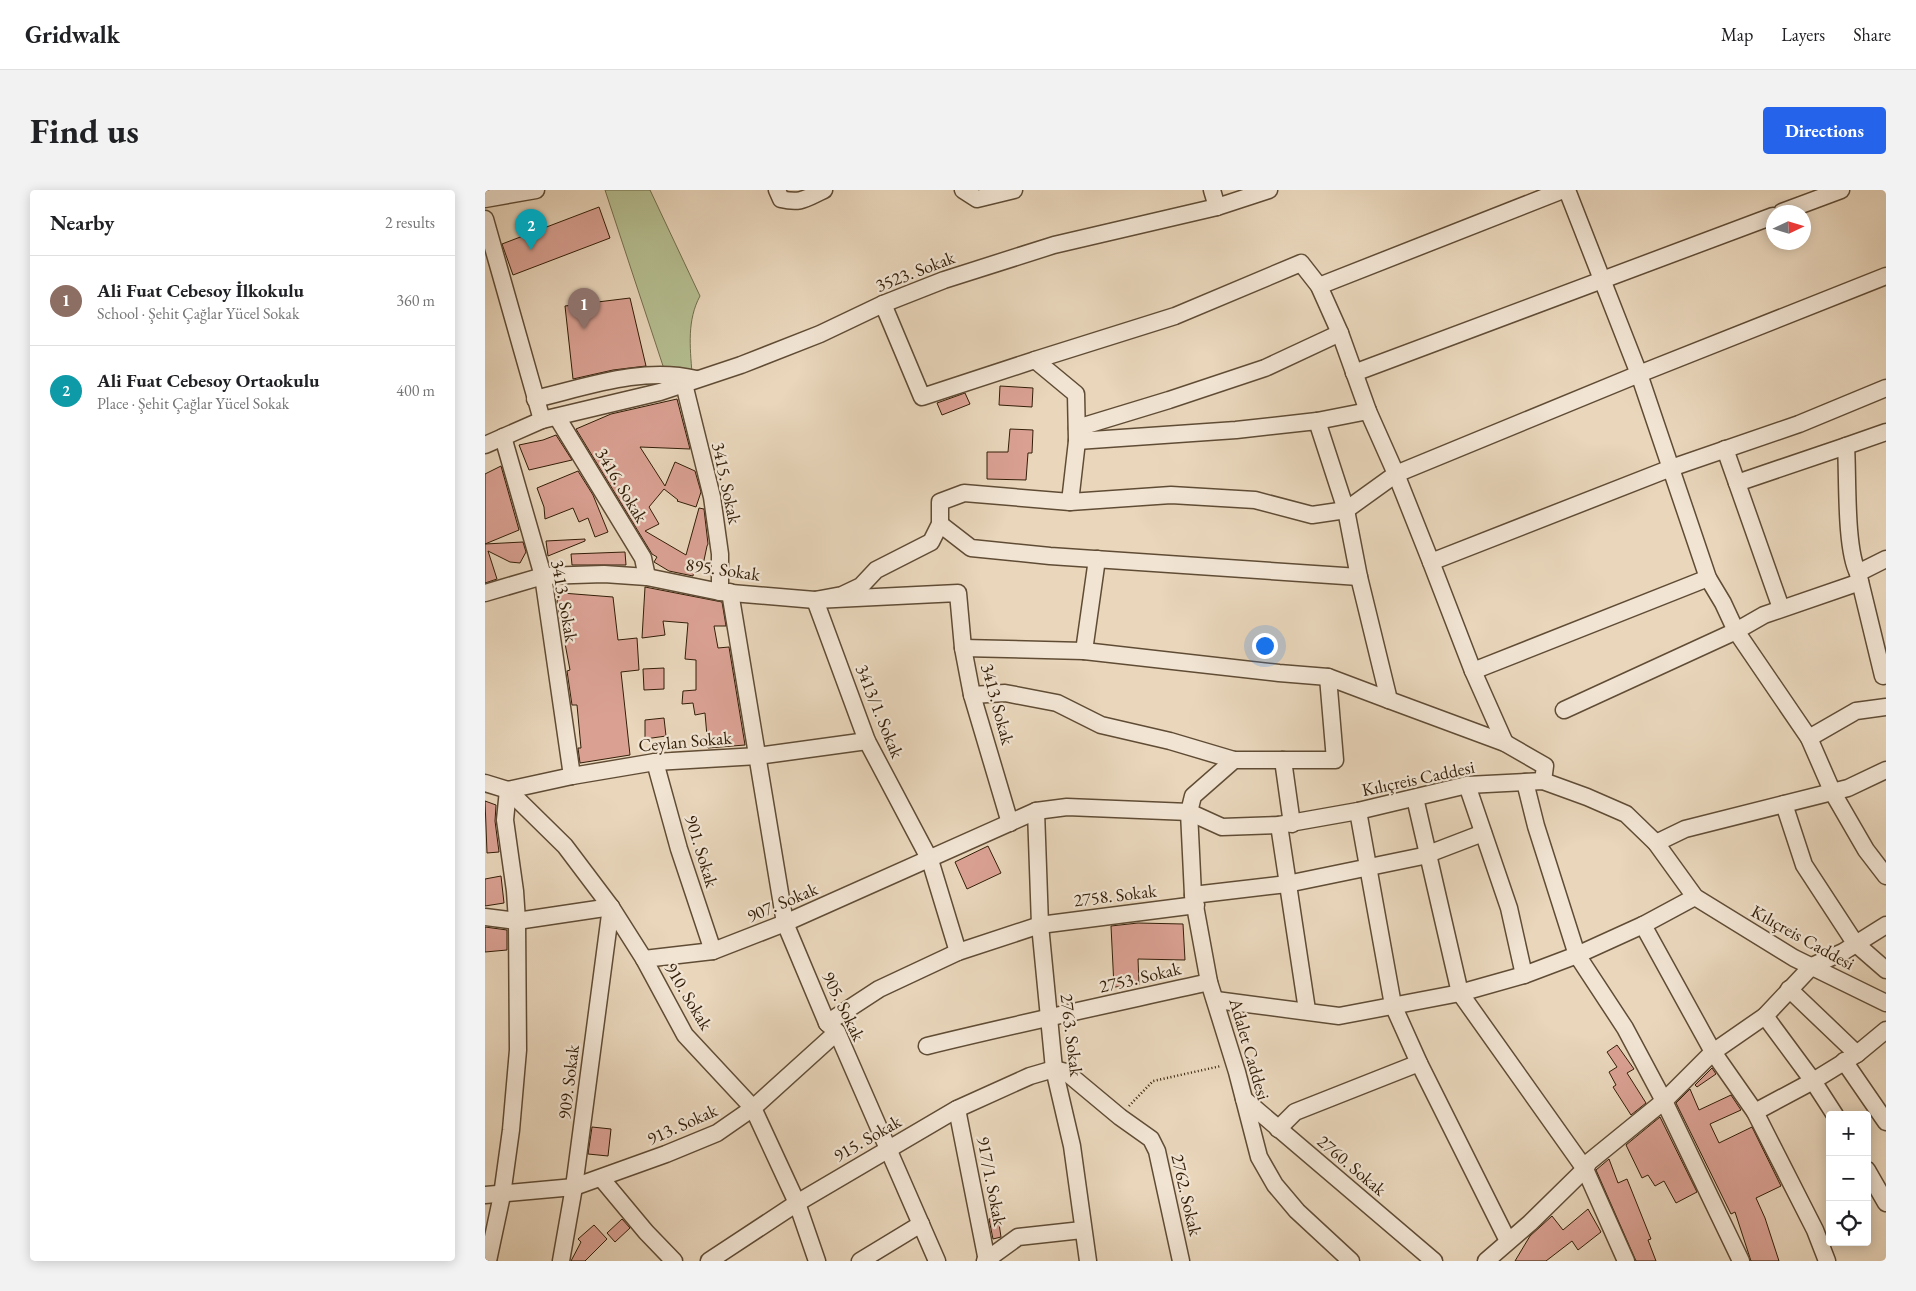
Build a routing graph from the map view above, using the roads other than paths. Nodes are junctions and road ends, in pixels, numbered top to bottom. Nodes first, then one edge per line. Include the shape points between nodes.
1 (536, 190) edge
2 (777, 190) edge
3 (825, 190) edge
4 (963, 190) edge
5 (1014, 190) edge
6 (1212, 190) edge
7 (1269, 190) edge
8 (1563, 190) edge
9 (1567, 190) edge
10 (1841, 190) edge
11 (485, 199) edge
12 (1800, 205) edge
13 (1217, 206) junction
14 (485, 219) edge
15 (1766, 219) edge
16 (492, 273) edge
17 (1886, 276) edge
18 (1603, 280) junction
19 (1319, 286) junction
20 (883, 304) junction
21 (1340, 333) junction
22 (1035, 360) junction
23 (1354, 373) junction
24 (1639, 374) junction
25 (691, 382) junction
26 (1886, 388) edge
27 (535, 399) junction
28 (1368, 411) junction
29 (549, 418) junction
30 (1317, 421) junction
31 (1886, 432) edge
32 (1077, 434) junction
33 (503, 437) junction
34 (485, 445) edge
35 (1846, 446) junction
36 (1725, 449) junction
37 (1671, 468) junction
38 (1396, 474) junction
39 (1737, 483) junction
40 (1070, 502) junction
41 (1346, 510) junction
42 (940, 524) junction
43 (1886, 558) edge
44 (1097, 559) junction
45 (1431, 562) junction
46 (543, 576) junction
47 (647, 577) junction
48 (1359, 577) junction
49 (1859, 577) junction
50 (1708, 578) junction
51 (725, 592) junction
52 (485, 593) edge
53 (958, 593) joint
54 (815, 600) junction
55 (1781, 608) junction
56 (1736, 631) junction
57 (963, 648) junction
58 (1084, 651) junction
59 (1473, 672) junction
60 (1328, 677) junction
61 (1885, 679) edge
62 (972, 695) junction
63 (1389, 700) junction
64 (1886, 707) edge
65 (1564, 710) dead end
66 (1809, 738) junction
67 (867, 741) junction
68 (1505, 743) junction
69 (758, 756) junction
70 (1234, 760) junction
71 (1283, 760) junction
72 (655, 762) junction
73 (1886, 770) edge
74 (572, 776) junction
75 (1543, 781) junction
76 (1525, 782) junction
77 (485, 783) edge
78 (1467, 785) junction
79 (508, 790) junction
80 (1833, 793) junction
81 (1415, 798) junction
82 (1784, 804) junction
83 (1035, 811) junction
84 (1358, 811) junction
85 (1189, 812) junction
86 (1010, 823) junction
87 (1285, 824) junction
88 (1483, 833) junction
89 (1656, 843) junction
90 (1429, 853) junction
91 (930, 860) junction
92 (1368, 867) junction
93 (1886, 876) edge
94 (1287, 884) junction
95 (1695, 897) junction
96 (1195, 900) junction
97 (611, 907) junction
98 (485, 917) edge
99 (517, 920) junction
100 (785, 923) junction
101 (1040, 925) junction
102 (1643, 925) junction
103 (1886, 925) edge
104 (1855, 943) junction
105 (713, 951) junction
106 (958, 952) junction
107 (1577, 955) junction
108 (644, 959) junction
109 (1812, 966) junction
110 (1886, 970) edge
111 (1524, 975) junction
112 (1209, 982) junction
113 (1789, 989) junction
114 (1460, 993) junction
115 (1216, 1000) junction
116 (1886, 1003) edge
117 (1393, 1005) junction
118 (1307, 1010) junction
119 (1049, 1016) junction
120 (1765, 1016) junction
121 (832, 1028) junction
122 (1886, 1030) edge
123 (927, 1046) dead end
124 (1713, 1052) junction
125 (1851, 1058) junction
126 (1419, 1063) junction
127 (1055, 1069) junction
128 (1813, 1081) junction
129 (1244, 1099) junction
130 (1664, 1101) junction
131 (753, 1108) junction
132 (957, 1110) junction
133 (1832, 1111) edge
134 (1755, 1112) junction
135 (1886, 1122) edge
136 (1278, 1128) junction
137 (888, 1149) junction
138 (1585, 1169) junction
139 (1871, 1177) edge
140 (601, 1178) junction
141 (574, 1188) junction
142 (485, 1195) edge
143 (502, 1195) junction
144 (1886, 1202) edge
145 (797, 1203) junction
146 (921, 1224) junction
147 (1082, 1230) junction
148 (1508, 1241) junction
149 (488, 1261) edge
150 (561, 1261) edge
151 (674, 1261) edge
152 (709, 1261) edge
153 (817, 1261) edge
154 (860, 1261) edge
155 (937, 1261) edge
156 (986, 1261) edge
157 (1088, 1261) edge
158 (1181, 1261) edge
159 (1351, 1261) edge
160 (1434, 1261) edge
161 (1487, 1261) edge
162 (1625, 1261) edge
163 (1741, 1261) edge
164 (1827, 1261) edge

1 - 11 street
2 - 3 street via 781,199 791,202 804,201
4 - 5 street via 977,199
6 - 13 street
7 - 13 street, 3523. Sokak
8 - 19 street
9 - 18 street
10 - 12 street
13 - 20 street, 3523. Sokak via 1054,246 944,280
14 - 16 street, 3416. Sokak
15 - 18 street
16 - 27 street, 3416. Sokak
17 - 24 street
18 - 23 street
18 - 24 street
19 - 21 street
19 - 22 street via 1301,263 1175,316
20 - 22 street via 922,397
20 - 25 street, 3523. Sokak via 820,334
21 - 23 street
21 - 32 street via 1265,368
22 - 32 street via 1076,394
23 - 28 street
24 - 37 street
24 - 38 street
25 - 27 street via 685,376 654,374
25 - 29 street, 3523. Sokak
25 - 51 street, 3415. Sokak via 713,496
26 - 36 street via 1799,424
27 - 29 street, 3416. Sokak
28 - 30 street
28 - 38 street
29 - 33 street, 3523. Sokak
29 - 47 street, 3416. Sokak via 643,558
30 - 32 street via 1237,430
30 - 41 street
31 - 35 street
32 - 40 street
33 - 34 street, 3523. Sokak
33 - 46 street, 3413. Sokak
35 - 39 street
35 - 49 street via 1853,564
36 - 37 street
36 - 39 street
37 - 45 street
37 - 50 street
38 - 41 street
38 - 45 street
39 - 55 street
40 - 41 street via 1171,495 1255,500 1312,515
40 - 42 street via 964,493 940,502
41 - 48 street
42 - 44 street via 971,548
42 - 54 street via 931,542 876,570 861,586 842,595
43 - 49 street
44 - 48 street
44 - 58 street
45 - 59 street
46 - 47 street, 895. Sokak via 604,574
46 - 52 street, 895. Sokak
46 - 74 street, 3413. Sokak
47 - 51 street, 895. Sokak
48 - 63 street
49 - 55 street
49 - 61 street
50 - 56 street
50 - 59 street
51 - 54 street, 895. Sokak
51 - 69 street, 3415. Sokak
53 - 54 street, 895. Sokak
53 - 57 street, 3413. Sokak
54 - 67 street, 3413/1. Sokak
55 - 56 street
56 - 65 street
56 - 66 street
57 - 58 street
57 - 62 street, 3413. Sokak
58 - 60 street
59 - 68 street
60 - 63 street
60 - 71 street via 1335,760
62 - 70 street via 1005,692 1057,703 1101,725
62 - 86 street, 3413. Sokak
63 - 68 street
64 - 66 street via 1856,711
66 - 80 street
67 - 69 street, Ceylan Sokak
67 - 91 street, 3413/1. Sokak
68 - 75 street via 1545,766
69 - 72 street, Ceylan Sokak
69 - 100 street, 905. Sokak
70 - 71 street
70 - 85 street via 1193,796
71 - 87 street
72 - 74 street, Ceylan Sokak
72 - 105 street, 901. Sokak via 679,849
73 - 80 street
74 - 79 street, Ceylan Sokak
75 - 76 street, Kılıçreis Caddesi
75 - 89 street, Kılıçreis Caddesi via 1626,814
76 - 78 street, Kılıçreis Caddesi
76 - 107 street
77 - 79 street, 910. Sokak
78 - 81 street, Kılıçreis Caddesi
78 - 88 street
79 - 97 street, 910. Sokak via 565,846
79 - 99 street via 505,820
80 - 82 street
80 - 93 street via 1866,850
81 - 84 street, Kılıçreis Caddesi
81 - 90 street
82 - 89 street via 1685,829
82 - 104 street via 1804,865
83 - 85 street, Kılıçreis Caddesi via 1067,807
83 - 86 street, Kılıçreis Caddesi
83 - 101 street, 2763. Sokak
84 - 87 street, Kılıçreis Caddesi
84 - 92 street
85 - 87 street, Kılıçreis Caddesi via 1222,827
85 - 96 street, Adalet Caddesi
86 - 91 street, Kılıçreis Caddesi
87 - 94 street
88 - 90 street, 2758. Sokak
88 - 111 street via 1509,908
89 - 95 street, Kılıçreis Caddesi
90 - 92 street, 2758. Sokak
90 - 114 street
91 - 100 street, 907. Sokak
91 - 106 street, 3413/1. Sokak
92 - 94 street, 2758. Sokak
92 - 117 street
94 - 96 street, 2758. Sokak
94 - 118 street
95 - 102 street
95 - 109 street, Kılıçreis Caddesi
96 - 101 street, 2758. Sokak
96 - 112 street, Adalet Caddesi
97 - 99 street
97 - 108 street, 910. Sokak
97 - 141 street, 909. Sokak
98 - 99 street
99 - 143 street via 518,1050
100 - 105 street, 907. Sokak
100 - 121 street, 905. Sokak
101 - 106 street, 913. Sokak
101 - 119 street, 2763. Sokak
102 - 107 street
102 - 124 street
103 - 104 street
104 - 109 street
104 - 110 street
105 - 108 street, 907. Sokak
106 - 121 street, 913. Sokak via 879,989
107 - 111 street
107 - 130 street via 1625,1028
108 - 131 street, 910. Sokak via 685,1035
109 - 113 street
109 - 116 street, Kılıçreis Caddesi
111 - 114 street
112 - 115 street, Adalet Caddesi
112 - 119 street, 2753. Sokak
113 - 120 street
113 - 125 street
114 - 117 street
114 - 138 street
115 - 118 street
115 - 129 street, Adalet Caddesi
117 - 118 street via 1339,1016
117 - 126 street
119 - 123 street, 2753. Sokak
119 - 127 street, 2763. Sokak
120 - 124 street
120 - 128 street
121 - 131 street, 913. Sokak
121 - 137 street, 905. Sokak
122 - 125 street
124 - 130 street
124 - 134 street
125 - 128 street
125 - 135 street
126 - 136 street via 1295,1112
126 - 148 street
127 - 132 street, 915. Sokak via 1030,1076
127 - 147 street, 2763. Sokak via 1072,1146
127 - 158 street, 2762. Sokak via 1066,1072 1151,1139 1157,1151
128 - 133 street
128 - 134 street
129 - 136 street, 2760. Sokak
129 - 159 street, Adalet Caddesi via 1259,1157 1275,1185 1297,1211
130 - 138 street via 1589,1162
130 - 163 street
131 - 140 street, 913. Sokak via 717,1133
131 - 145 street, 910. Sokak
132 - 137 street, 915. Sokak
132 - 156 street, 917/1. Sokak
134 - 164 street via 1815,1230
136 - 160 street, 2760. Sokak
137 - 145 street, 915. Sokak
137 - 146 street, 905. Sokak
138 - 148 street
138 - 162 street
139 - 144 street
140 - 141 street, 913. Sokak
140 - 151 street
141 - 143 street, 913. Sokak
141 - 150 street, 909. Sokak
142 - 143 street, 913. Sokak
143 - 149 street
145 - 152 street, 915. Sokak
145 - 153 street, 910. Sokak
146 - 154 street
146 - 155 street, 905. Sokak
147 - 156 street via 1018,1237
147 - 157 street, 2763. Sokak
148 - 161 street

